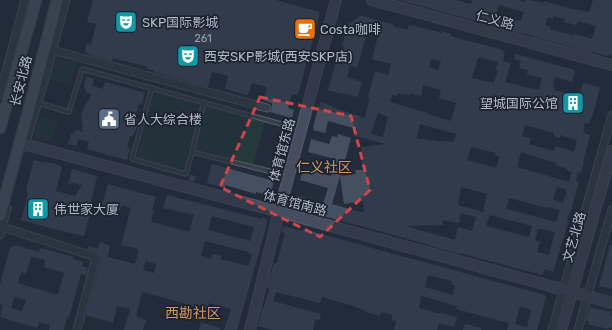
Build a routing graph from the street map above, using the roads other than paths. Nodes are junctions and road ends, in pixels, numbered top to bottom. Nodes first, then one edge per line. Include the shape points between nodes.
1 (25, 0) edge
2 (36, 0) edge
3 (56, 0) edge
4 (66, 0) edge
5 (336, 0) edge
6 (372, 0) edge
7 (52, 50) junction
8 (612, 65) edge
9 (152, 88) junction
10 (0, 94) edge
11 (34, 102) junction
12 (204, 102) junction
13 (267, 108) dead end
14 (612, 115) edge
15 (0, 128) edge
16 (22, 144) junction
17 (612, 151) edge
18 (192, 152) junction
19 (612, 175) edge
20 (612, 209) edge
21 (279, 212) junction
22 (0, 215) edge
23 (1, 227) edge
24 (0, 235) edge
25 (575, 293) junction
26 (612, 303) edge
27 (76, 330) edge
28 (250, 330) edge
29 (552, 330) edge
30 (561, 330) edge
31 (568, 330) edge
32 (578, 330) edge

1 - 10 street
2 - 15 main road, 长安北路
3 - 11 main road, 长安北路
4 - 7 street
5 - 21 street, 体育馆东路
6 - 8 street, 仁义路
7 - 11 street
7 - 13 street
9 - 11 lane via 82,69 69,112
9 - 12 lane
9 - 18 lane via 132,159 186,174
11 - 16 main road, 长安北路
12 - 18 lane
12 - 18 lane via 285,125 273,172
14 - 25 street
16 - 21 street, 体育馆南路
16 - 22 main road, 长安北路
16 - 23 street
17 - 25 street, 文艺北路
19 - 25 street, 文艺北路
20 - 25 street
21 - 25 street, 体育馆南路
21 - 28 street, 体育馆东路
23 - 24 street
23 - 27 street via 96,257
25 - 26 street, 体育馆南路
25 - 29 street
25 - 30 street, 文艺北路
25 - 31 street, 文艺北路
25 - 32 street

